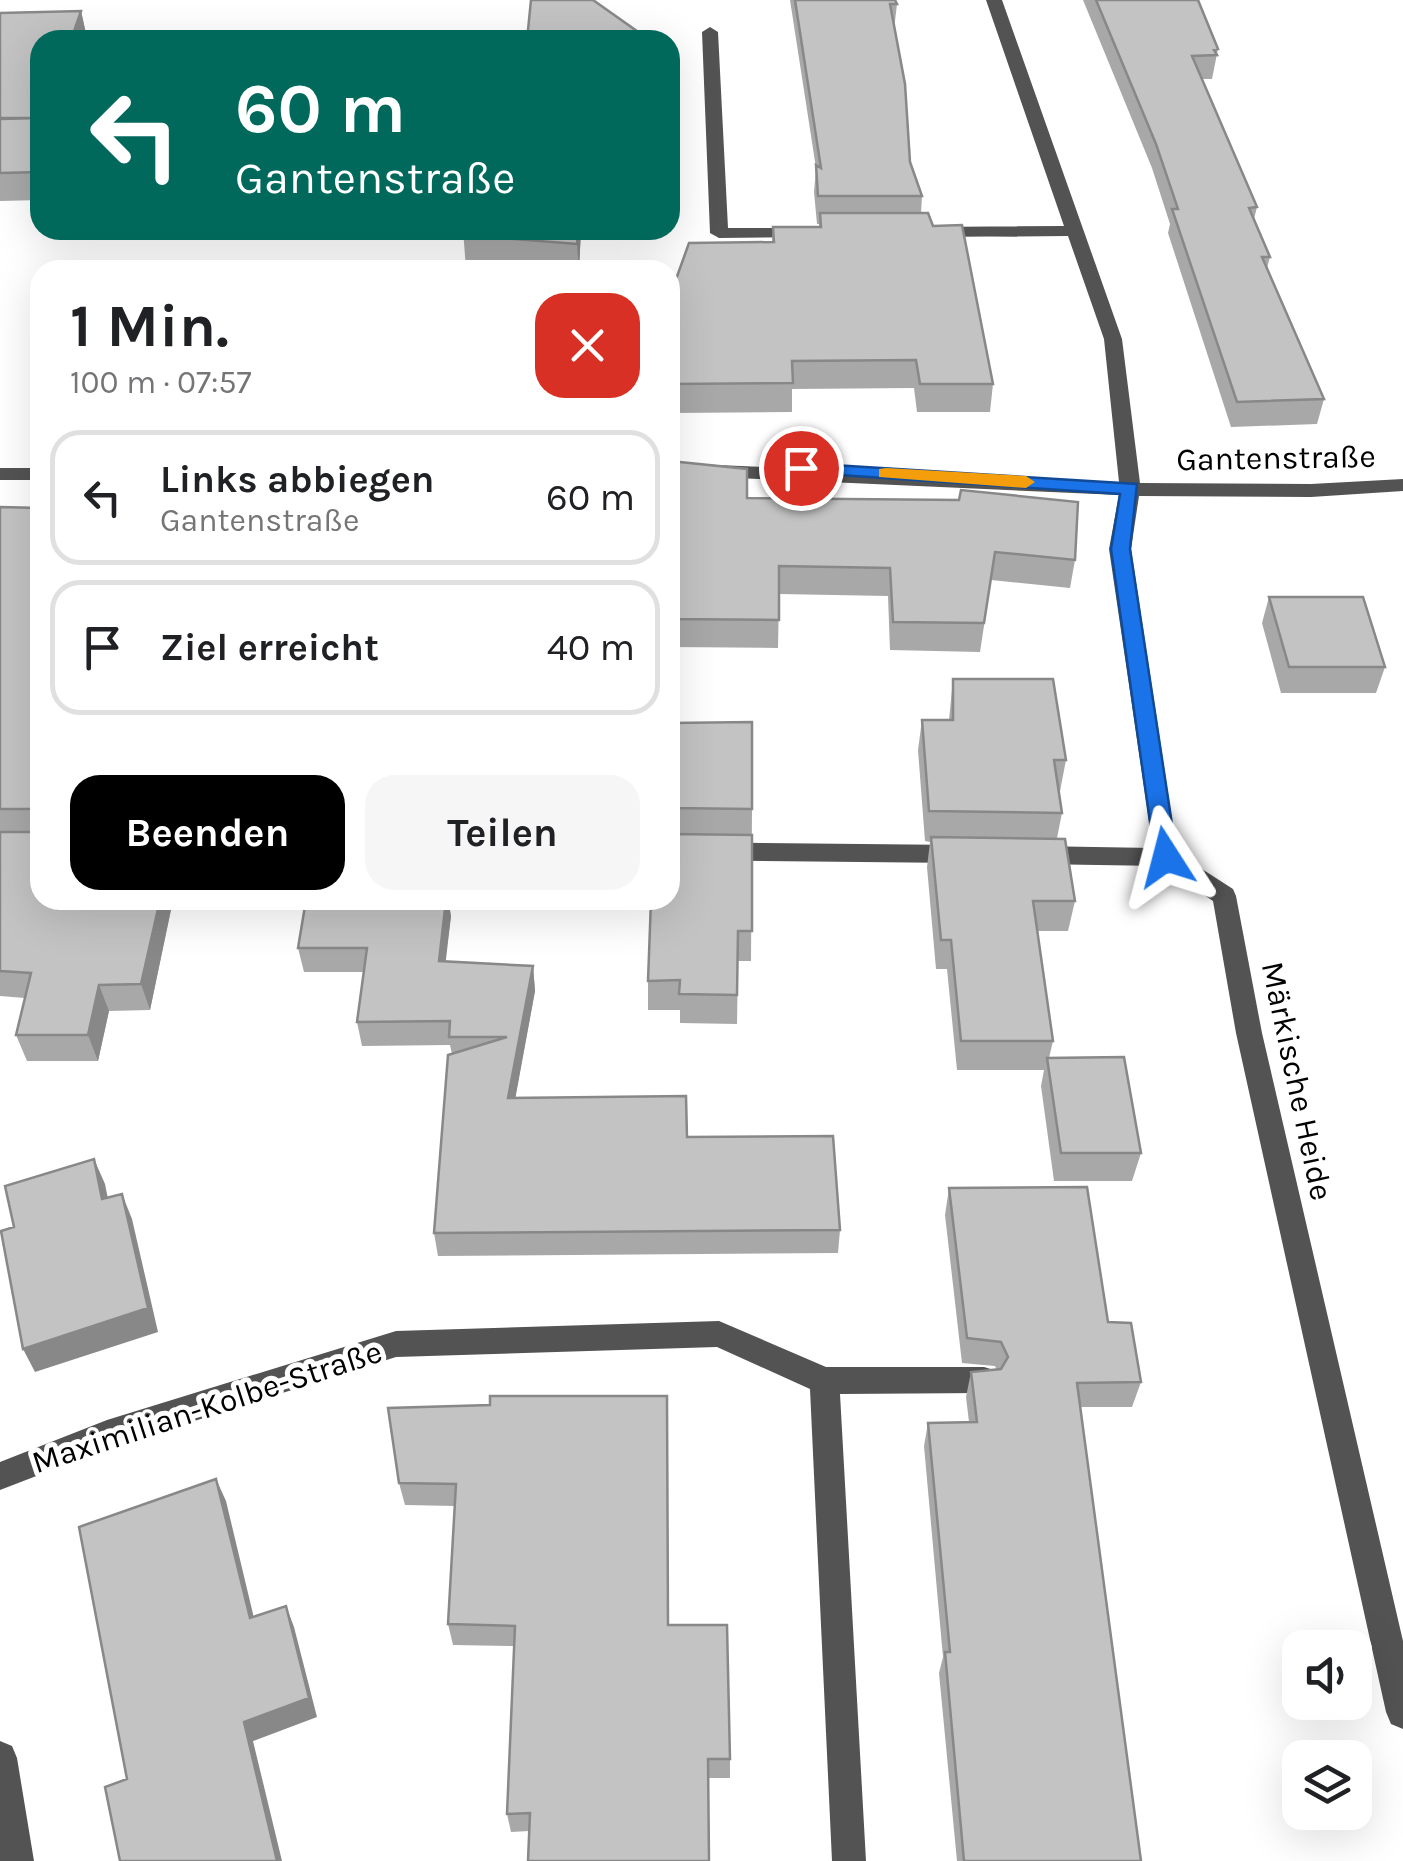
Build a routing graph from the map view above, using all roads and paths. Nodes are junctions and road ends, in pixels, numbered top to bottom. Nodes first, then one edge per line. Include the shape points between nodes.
1 (994, 0) edge
2 (710, 32) dead end
3 (1072, 231) junction
4 (836, 232) edge
5 (915, 232) edge
6 (680, 469) edge
7 (0, 474) edge
8 (30, 474) edge
9 (1403, 485) edge
10 (1130, 488) junction
11 (680, 851) edge
12 (1166, 857) junction
13 (984, 1380) edge
14 (824, 1381) junction
15 (0, 1476) edge
16 (1403, 1712) edge
17 (0, 1758) edge
18 (18, 1861) edge
19 (849, 1861) edge

1 - 3 street
2 - 4 street via 719,233
3 - 5 street
3 - 10 street via 1113,339
6 - 10 street, Gantenstraße via 801,468
7 - 8 street
9 - 10 street, Gantenstraße via 1306,494
10 - 12 street via 1120,549
11 - 12 street
12 - 16 street, Märkische Heide via 1224,896
13 - 14 street, Maximilian-Kolbe-Straße
14 - 15 street, Maximilian-Kolbe-Straße via 719,1334 396,1344 107,1434
14 - 19 street
17 - 18 street

